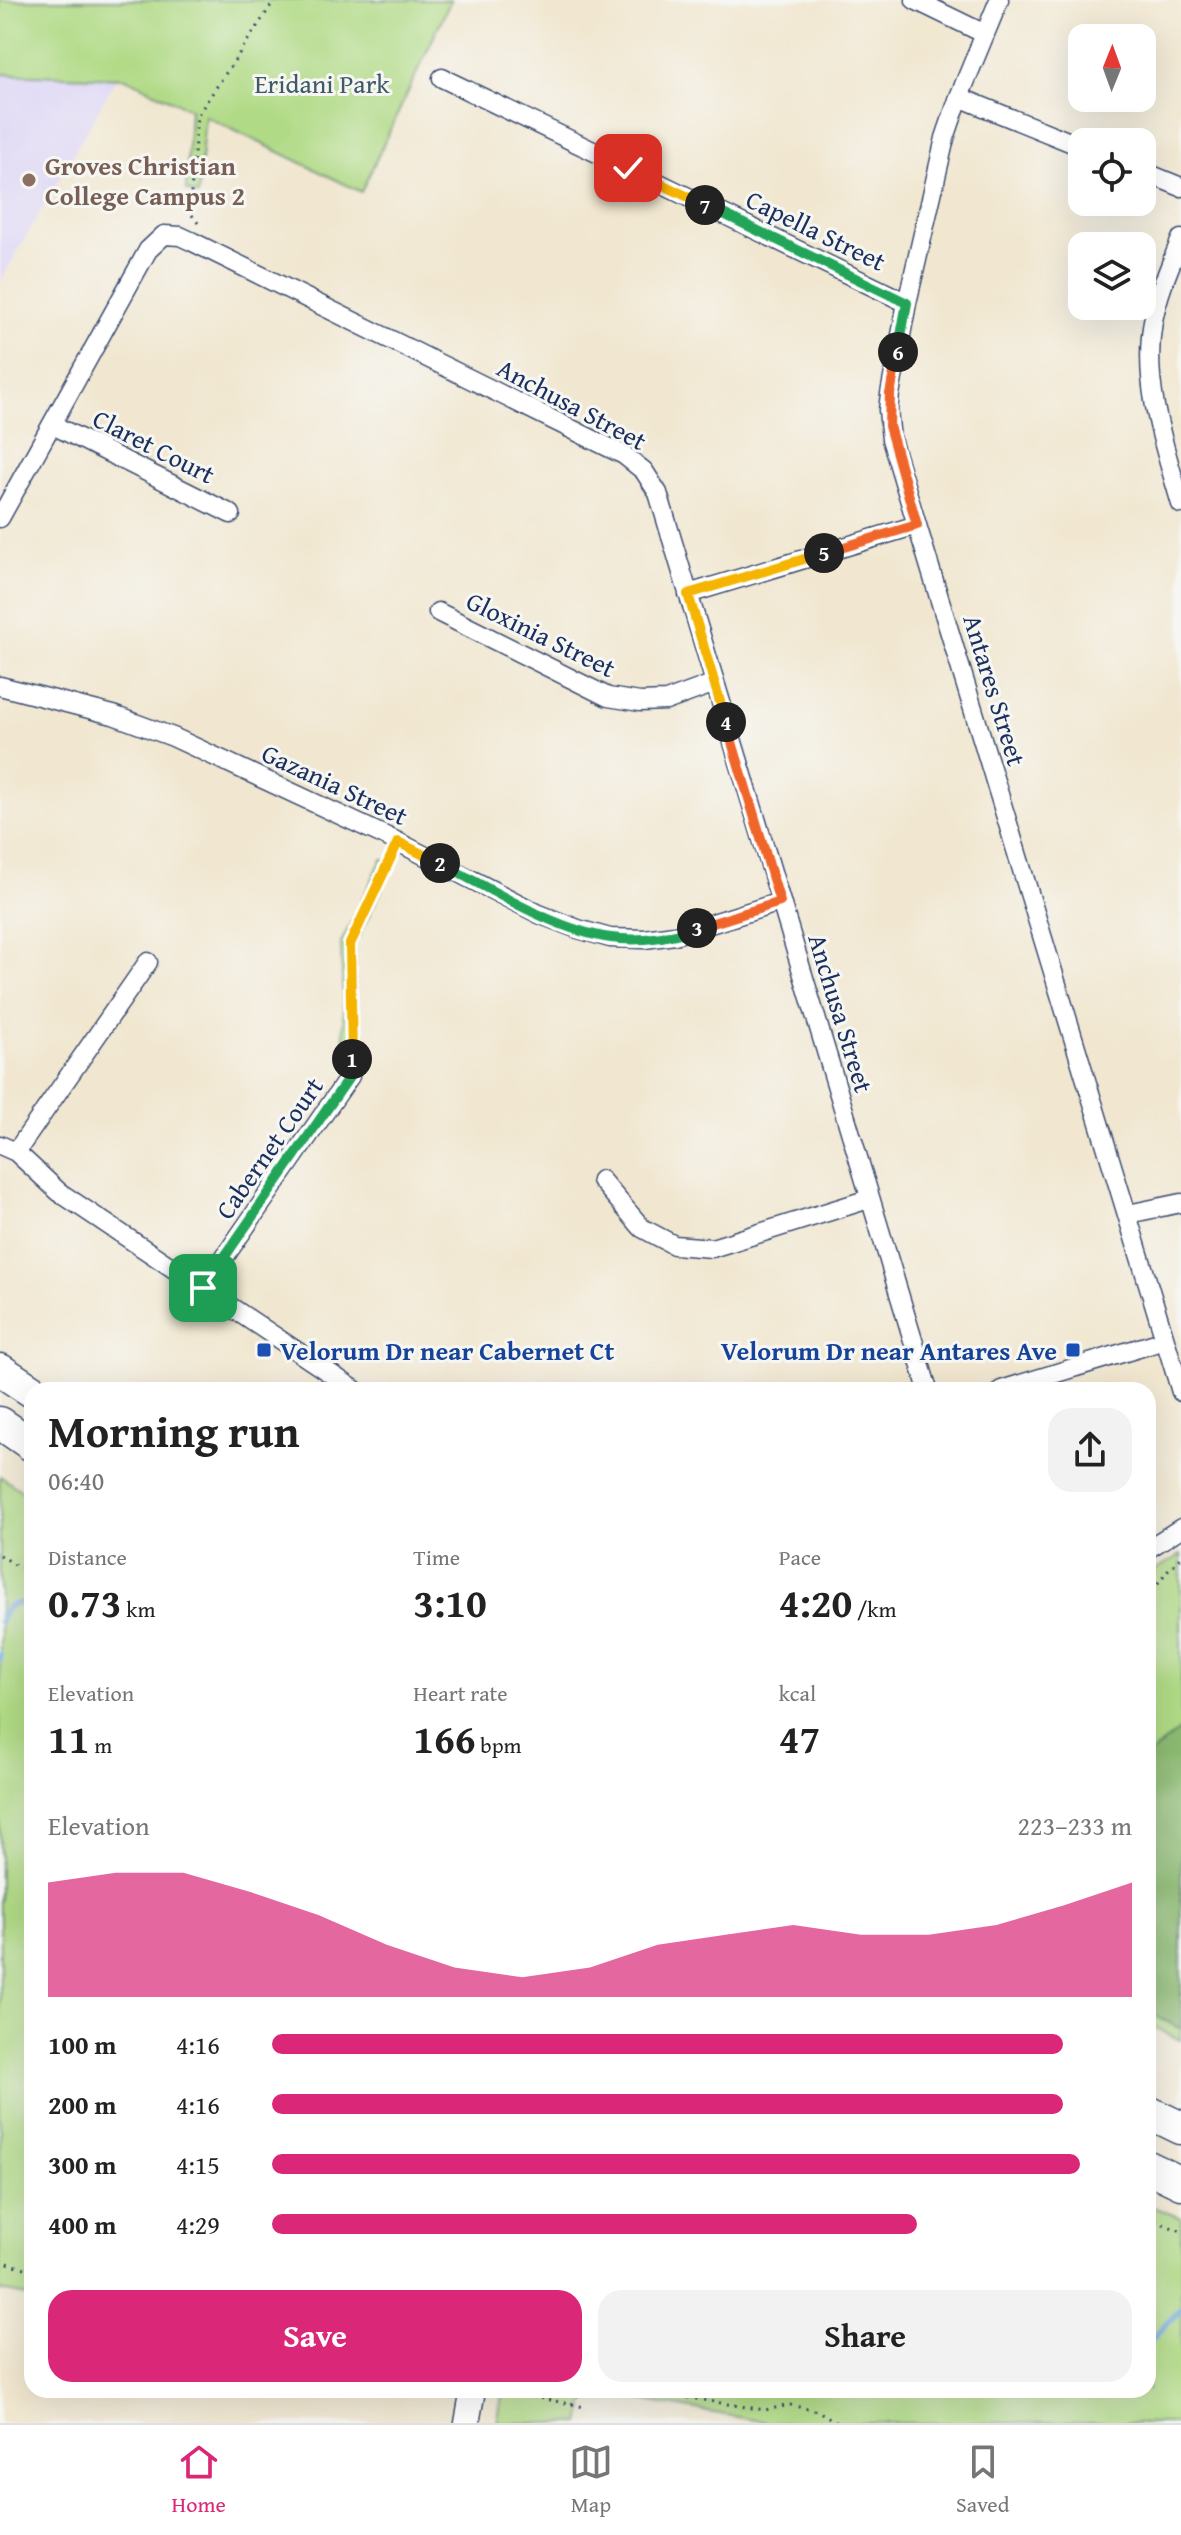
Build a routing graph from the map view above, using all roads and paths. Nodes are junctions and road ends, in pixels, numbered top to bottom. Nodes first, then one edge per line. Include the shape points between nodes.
1 (275, 0) edge
2 (915, 0) edge
3 (999, 0) edge
4 (985, 34) junction
5 (442, 78) dead end
6 (959, 97) junction
7 (1068, 141) edge
8 (1156, 177) edge
9 (1181, 187) edge
10 (1181, 239) edge
11 (193, 242) junction
12 (907, 303) junction
13 (53, 425) junction
14 (1181, 504) edge
15 (231, 514) dead end
16 (0, 518) edge
17 (917, 525) junction
18 (688, 594) junction
19 (438, 612) dead end
20 (715, 683) junction
21 (0, 686) edge
22 (398, 842) junction
23 (780, 902) junction
24 (148, 962) dead end
25 (350, 1076) joint
26 (8, 1148) edge
27 (601, 1180) dead end
28 (869, 1199) junction
29 (1181, 1203) edge
30 (1128, 1214) junction
31 (203, 1288) junction
32 (1165, 1340) junction
33 (0, 1370) edge
34 (343, 1382) edge
35 (926, 1382) edge
36 (1027, 1382) edge
37 (24, 1386) edge
38 (1181, 1392) edge
39 (0, 1423) edge
40 (24, 1440) edge
41 (1181, 1528) edge
42 (1156, 1544) edge
43 (0, 1555) edge
44 (1181, 1558) edge
45 (24, 1568) edge
46 (1156, 1586) edge
47 (1156, 2116) edge
48 (1181, 2128) edge
49 (1156, 2171) edge
50 (1181, 2183) edge
51 (1156, 2221) edge
52 (1181, 2231) edge
53 (0, 2261) edge
54 (24, 2268) edge
55 (472, 2398) edge
56 (537, 2398) edge
57 (575, 2398) edge
58 (690, 2398) edge
59 (572, 2404) junction
60 (584, 2407) dead end
61 (467, 2423) edge
62 (838, 2423) edge

1 - 11 path via 197,116 190,206 198,223
2 - 4 street
3 - 4 street, Antares Street
4 - 6 street, Antares Street
5 - 12 street, Capella Street
6 - 7 street
6 - 12 street, Antares Street
8 - 9 street
10 - 14 street via 1152,322 1150,369 1155,415
11 - 13 street, Anchusa Street via 164,235 148,250
11 - 18 street, Anchusa Street via 624,455 644,471 658,493
12 - 17 street, Antares Street via 888,410 891,439
13 - 15 street, Claret Court
13 - 16 street, Anchusa Street
17 - 18 street
17 - 30 street, Antares Street
18 - 20 street, Anchusa Street
19 - 20 street, Gloxinia Street via 608,697 666,701
20 - 23 street, Anchusa Street
21 - 22 street, Gazania Street via 113,715 173,737
22 - 23 street, Gazania Street via 539,914 610,938 675,935
22 - 25 path via 350,944
23 - 28 street, Anchusa Street
24 - 26 street
25 - 31 street, Cabernet Court
26 - 31 street via 59,1192
27 - 28 street via 642,1228 674,1245 712,1248
28 - 35 street, Anchusa Street
29 - 30 street
30 - 32 street, Antares Street
31 - 34 street
32 - 36 street
32 - 38 street, Antares Street
33 - 37 highway
39 - 40 highway
41 - 42 street
43 - 45 path
44 - 46 path
47 - 48 highway
49 - 50 highway
51 - 52 path
53 - 54 path
55 - 61 street
56 - 59 path
57 - 59 path
58 - 62 path via 765,2410 790,2405 818,2411
59 - 60 path

